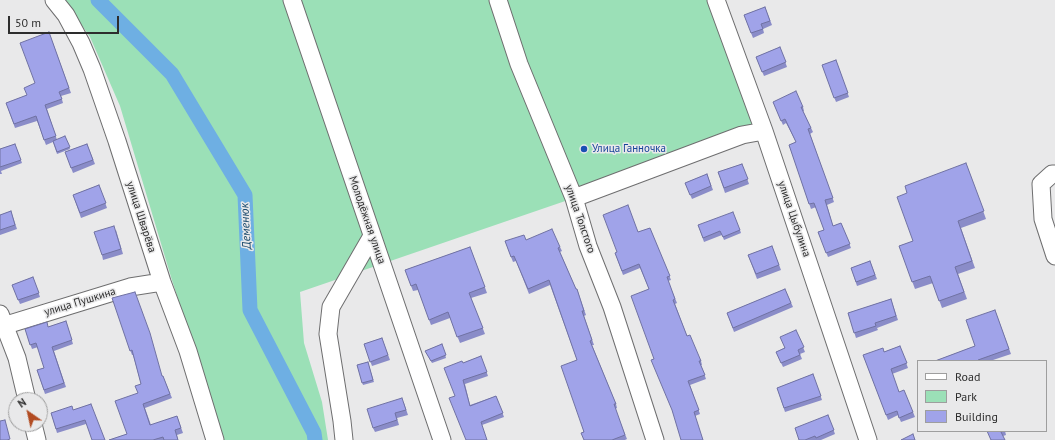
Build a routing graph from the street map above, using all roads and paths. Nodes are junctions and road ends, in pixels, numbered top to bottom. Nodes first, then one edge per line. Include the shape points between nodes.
1 (54, 0) edge
2 (292, 0) edge
3 (498, 0) edge
4 (716, 0) edge
5 (764, 131) junction
6 (1055, 174) edge
7 (574, 198) junction
8 (372, 236) junction
9 (1055, 256) edge
10 (162, 282) junction
11 (2, 322) edge
12 (25, 392) edge
13 (215, 440) edge
14 (344, 440) edge
15 (442, 440) edge
16 (655, 440) edge
17 (868, 440) edge

1 - 10 street, улица Шварёва via 66,15 92,69
2 - 8 street, Молодёжная улица
3 - 7 street, улица Толстого via 520,64
4 - 5 street, улица Цыбулина
5 - 7 street via 742,135
5 - 17 street, улица Цыбулина
6 - 9 street via 1041,184 1043,219
7 - 16 street, улица Толстого
8 - 14 street via 331,307 328,334
8 - 15 street, Молодёжная улица
10 - 11 street, улица Пушкина via 130,287
10 - 13 street, улица Шварёва via 188,351
11 - 12 street via 17,358

